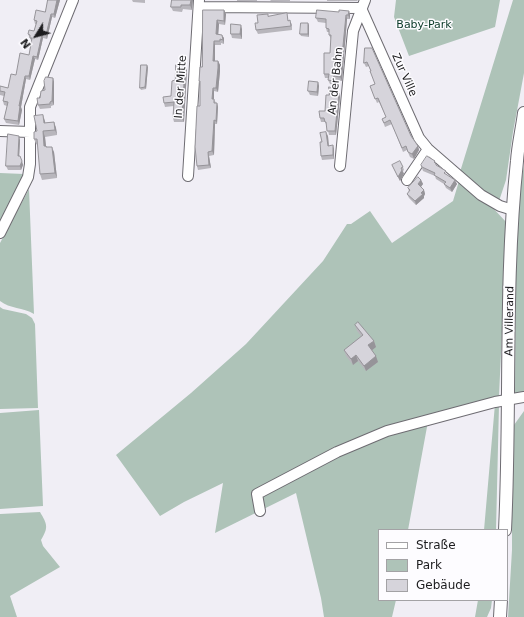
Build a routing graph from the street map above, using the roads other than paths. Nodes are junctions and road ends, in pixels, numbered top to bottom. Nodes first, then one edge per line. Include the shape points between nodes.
1 (73, 0) edge
2 (199, 4) edge
3 (363, 4) edge
4 (524, 113) edge
5 (0, 131) edge
6 (30, 132) junction
7 (428, 149) junction
8 (340, 166) dead end
9 (188, 176) dead end
10 (406, 180) dead end
11 (513, 210) junction
12 (0, 233) edge
13 (524, 397) edge
14 (508, 399) junction
15 (260, 511) dead end
16 (505, 529) edge
17 (501, 601) edge
18 (500, 616) edge

1 - 6 street via 30,107
2 - 3 street
2 - 9 street, In der Mitte
3 - 7 street, Zur Ville via 419,138
3 - 8 street, An der Bahn via 353,31
4 - 11 main road, Am Villerand
5 - 6 street
6 - 12 street via 28,177
7 - 10 street
7 - 11 street, Zur Ville via 489,200
11 - 14 main road, Am Villerand
13 - 14 street
14 - 15 street via 387,431 337,452 257,494
14 - 16 main road, Am Villerand
17 - 18 main road

